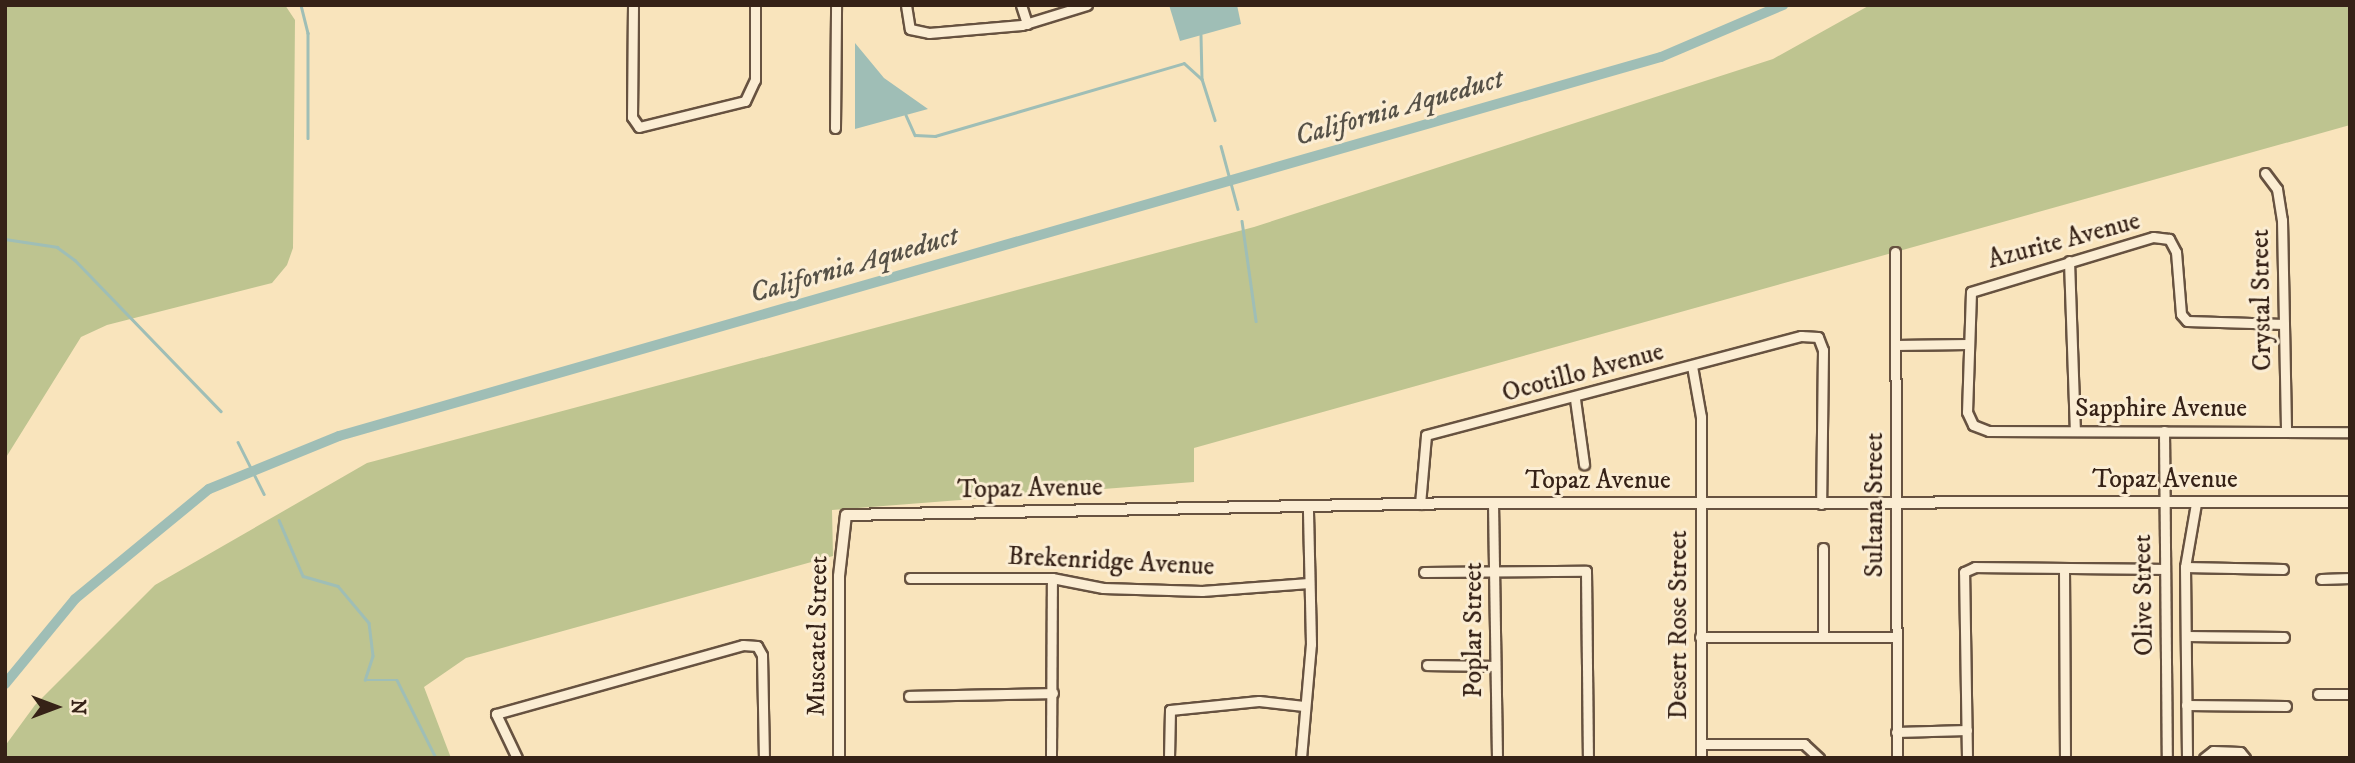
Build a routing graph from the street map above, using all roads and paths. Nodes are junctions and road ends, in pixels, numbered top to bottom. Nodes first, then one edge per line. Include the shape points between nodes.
1 (634, 5) edge
2 (755, 5) edge
3 (836, 5) edge
4 (906, 5) edge
5 (1021, 5) edge
6 (1087, 5) edge
7 (1027, 23) junction
8 (835, 128) dead end
9 (2265, 173) dead end
10 (1895, 253) dead end
11 (2069, 261) junction
12 (2284, 324) junction
13 (1968, 344) junction
14 (1895, 345) junction
15 (1692, 366) junction
16 (1575, 399) junction
17 (2075, 430) junction
18 (2286, 430) junction
19 (2164, 431) junction
20 (2350, 432) edge
21 (1584, 464) dead end
22 (2350, 502) edge
23 (1493, 503) junction
24 (2164, 503) junction
25 (2196, 503) junction
26 (1420, 504) junction
27 (1699, 505) junction
28 (1821, 505) junction
29 (1896, 505) junction
30 (1308, 507) junction
31 (846, 515) joint
32 (1823, 548) dead end
33 (2185, 567) junction
34 (2063, 568) junction
35 (2165, 569) junction
36 (2283, 569) dead end
37 (1496, 570) junction
38 (1424, 572) dead end
39 (910, 578) dead end
40 (1052, 578) junction
41 (2350, 578) edge
42 (2321, 579) dead end
43 (1308, 583) junction
44 (2186, 636) junction
45 (1700, 637) junction
46 (1823, 637) junction
47 (1896, 637) junction
48 (2284, 637) dead end
49 (1427, 665) dead end
50 (1494, 666) junction
51 (1053, 693) junction
52 (2318, 694) dead end
53 (2350, 694) edge
54 (909, 696) dead end
55 (2186, 705) junction
56 (1304, 706) junction
57 (2286, 706) dead end
58 (1968, 730) junction
59 (1896, 732) junction
60 (1700, 744) junction
61 (1818, 754) edge
62 (517, 758) edge
63 (764, 758) edge
64 (839, 758) edge
65 (1051, 758) edge
66 (1168, 758) edge
67 (1301, 758) edge
68 (1489, 758) edge
69 (1497, 758) edge
70 (1588, 758) edge
71 (1701, 758) edge
72 (1897, 758) edge
73 (1967, 758) edge
74 (2065, 758) edge
75 (2167, 758) edge
76 (2186, 758) edge
77 (2204, 758) edge
78 (2245, 758) edge

1 - 2 street via 632,117 639,127 745,101 752,92
3 - 8 street
4 - 7 street via 910,29 929,33
5 - 7 street
6 - 7 street
9 - 12 street, Crystal Street via 2277,189 2282,220
10 - 14 street, Sultana Street
11 - 12 street, Azurite Avenue via 2153,237 2169,239 2187,321
11 - 13 street, Azurite Avenue via 1971,292
11 - 17 street
12 - 18 street, Crystal Street
13 - 14 street
13 - 17 street, Sapphire Avenue via 1967,412 1973,425 1989,431
14 - 29 street, Sultana Street
15 - 16 street, Ocotillo Avenue
15 - 27 street, Desert Rose Street via 1701,417
15 - 28 street, Ocotillo Avenue via 1801,336 1818,337 1823,350
16 - 21 street
16 - 26 street, Ocotillo Avenue via 1426,435
17 - 19 street, Sapphire Avenue
18 - 19 street, Sapphire Avenue
18 - 20 street, Sapphire Avenue
19 - 24 street, Olive Street
22 - 25 street, Topaz Avenue
23 - 26 street, Topaz Avenue
23 - 27 street, Topaz Avenue
23 - 37 street, Poplar Street
24 - 25 street, Topaz Avenue
24 - 29 street, Topaz Avenue
24 - 35 street, Olive Street
25 - 33 street, Olive Street
26 - 30 street, Topaz Avenue
27 - 28 street, Topaz Avenue
27 - 45 street, Desert Rose Street
28 - 29 street, Topaz Avenue
29 - 47 street, Sultana Street
30 - 31 street, Topaz Avenue
30 - 43 street
31 - 64 street, Muscatel Street via 839,576
32 - 46 street
33 - 36 street
33 - 44 street, Olive Street
34 - 35 street
34 - 58 street via 1975,567 1964,572
34 - 74 street
35 - 75 street, Olive Street
37 - 38 street
37 - 50 street, Poplar Street
37 - 70 street via 1586,571
39 - 40 street, Brekenridge Avenue
40 - 43 street, Brekenridge Avenue via 1103,588 1190,590
40 - 51 street
41 - 42 street
43 - 56 street via 1311,644
44 - 48 street
44 - 55 street, Olive Street
45 - 46 street
45 - 60 street, Desert Rose Street
46 - 47 street
47 - 59 street, Sultana Street
49 - 50 street
50 - 69 street, Poplar Street
51 - 54 street
51 - 65 street
52 - 53 street
55 - 57 street
55 - 76 street, Olive Street
56 - 66 street via 1259,701 1170,710
56 - 67 street
58 - 59 street
58 - 73 street
59 - 72 street, Sultana Street
60 - 61 street via 1804,744
60 - 71 street, Desert Rose Street
62 - 63 street via 496,715 743,645 757,646 762,654
68 - 69 street
77 - 78 street via 2213,751 2241,752

